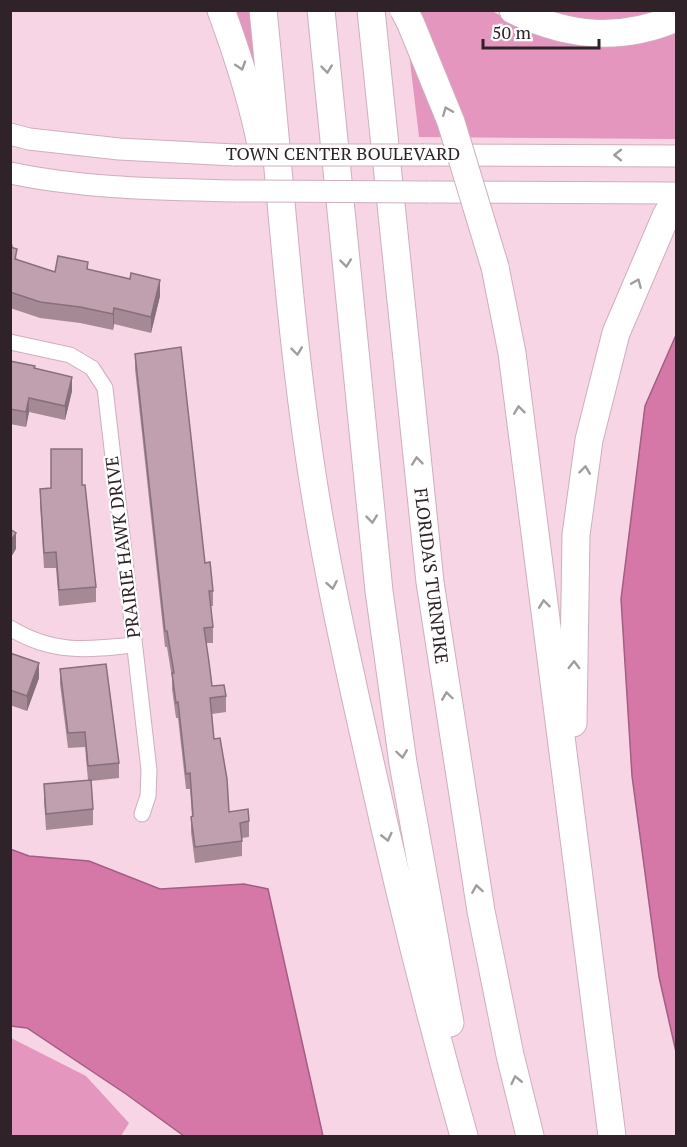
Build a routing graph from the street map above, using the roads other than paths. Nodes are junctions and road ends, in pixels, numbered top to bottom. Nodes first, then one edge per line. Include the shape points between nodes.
1 (221, 10) edge
2 (263, 10) edge
3 (321, 10) edge
4 (370, 10) edge
5 (404, 10) edge
6 (513, 10) edge
7 (676, 18) edge
8 (10, 134) edge
9 (676, 156) edge
10 (10, 173) edge
11 (673, 203) edge
12 (290, 293) junction
13 (10, 342) edge
14 (10, 628) edge
15 (134, 645) junction
16 (142, 814) dead end
17 (581, 891) junction
18 (464, 1137) edge
19 (475, 1137) edge
20 (530, 1137) edge
21 (612, 1137) edge

1 -> 12 highway via 256,119
2 - 12 highway
3 -> 19 highway via 381,603 403,763 458,1065
20 -> 4 highway, FLORIDA'S TURNPIKE via 481,911 430,582
17 -> 5 highway, bridge via 512,353 495,267 451,122
6 - 7 highway via 547,26 582,34 621,33
9 -> 8 main road, TOWN CENTER BOULEVARD, bridge via 234,155 119,149
10 - 11 main road, TOWN CENTER BOULEVARD, bridge via 121,188 428,192
17 -> 11 highway via 572,778 576,535 589,440 616,333
12 -> 18 highway via 307,441 339,627 396,879
13 - 15 street, PRAIRIE HAWK DRIVE via 70,356 92,368 105,388
14 - 15 street via 64,649
15 - 16 street, PRAIRIE HAWK DRIVE via 149,770 148,796
17 - 21 highway

